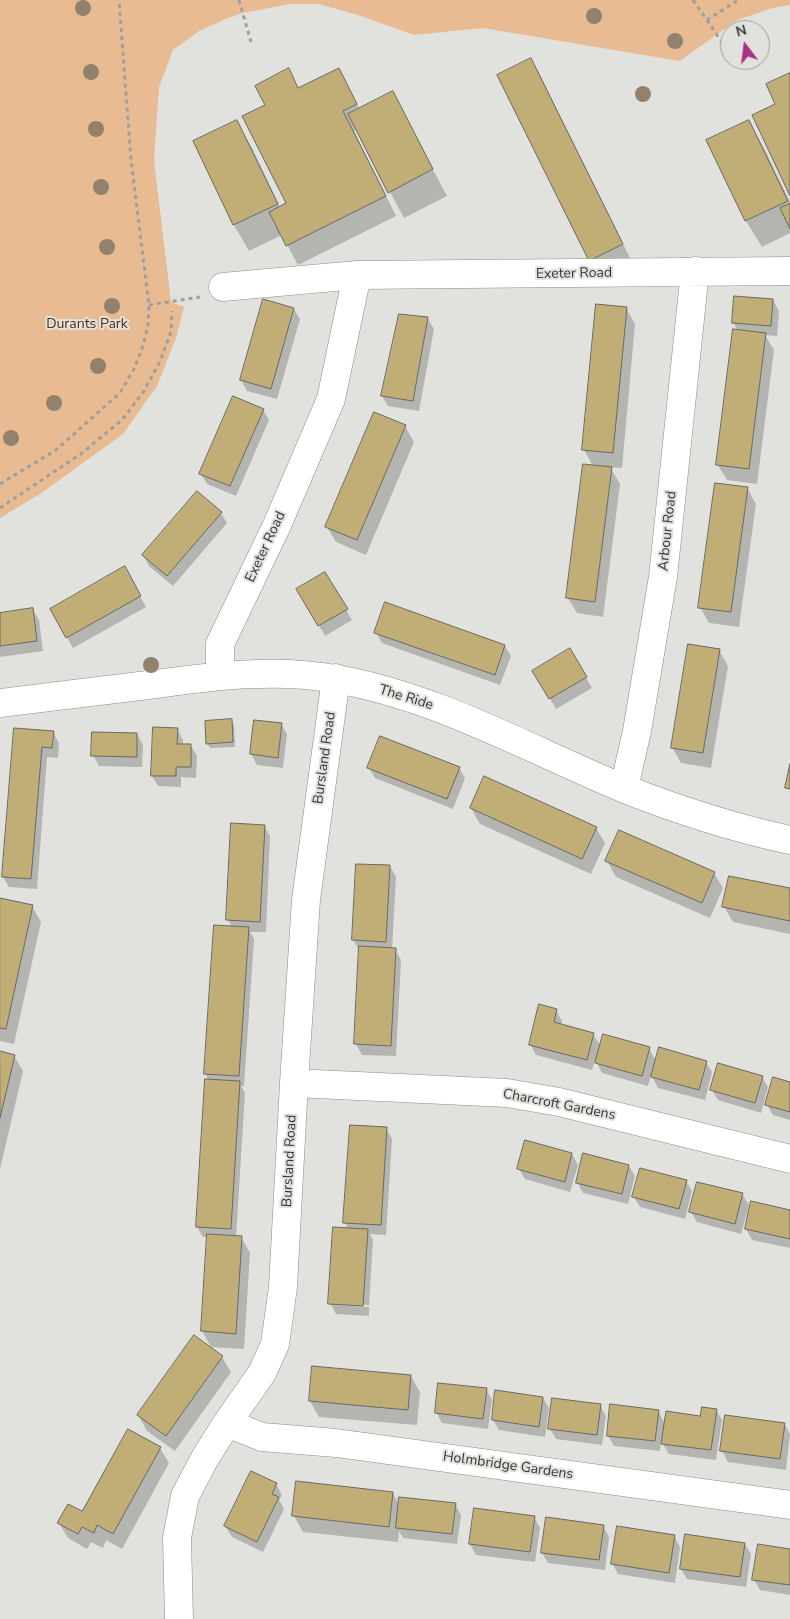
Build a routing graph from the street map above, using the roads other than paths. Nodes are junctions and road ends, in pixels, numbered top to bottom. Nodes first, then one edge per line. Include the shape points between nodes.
1 (695, 271) junction
2 (790, 271) edge
3 (357, 275) junction
4 (223, 287) road end
5 (220, 676) junction
6 (336, 678) junction
7 (0, 703) edge
8 (624, 788) junction
9 (790, 840) edge
10 (294, 1083) junction
11 (790, 1159) edge
12 (227, 1423) junction
13 (790, 1505) edge
14 (179, 1619) edge

1 - 2 street, Exeter Road
1 - 3 street, Exeter Road
1 - 8 street, Arbour Road via 663,578
3 - 4 street, Exeter Road
3 - 5 street, Exeter Road via 331,399 277,525 220,644
5 - 6 street, The Ride via 254,673
5 - 7 street, The Ride
6 - 8 street, The Ride via 401,695 465,718
6 - 10 street, Bursland Road via 306,900
8 - 9 street, The Ride via 688,813
10 - 11 street, Charcroft Gardens via 507,1093 559,1102
10 - 12 street, Bursland Road via 283,1287 275,1344 262,1373
12 - 13 street, Holmbridge Gardens via 262,1437 336,1443
12 - 14 street, Bursland Road via 185,1496 176,1538

